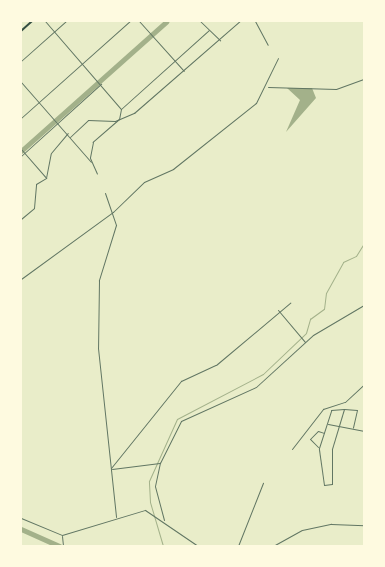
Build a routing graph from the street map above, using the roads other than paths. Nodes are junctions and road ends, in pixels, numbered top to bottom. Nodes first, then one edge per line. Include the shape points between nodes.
1 (32, 21) edge
2 (45, 21) edge
3 (66, 21) edge
4 (130, 21) edge
5 (139, 21) edge
6 (200, 21) edge
7 (240, 21) edge
8 (255, 21) edge
9 (209, 30) junction
10 (21, 31) edge
11 (54, 31) junction
12 (221, 40) junction
13 (268, 45) dead end
14 (278, 58) dead end
15 (21, 61) edge
16 (174, 61) junction
17 (82, 63) junction
18 (184, 72) junction
19 (364, 79) edge
20 (21, 82) edge
21 (101, 84) junction
22 (266, 88) junction
23 (39, 102) junction
24 (120, 109) junction
25 (21, 118) edge
26 (120, 120) junction
27 (57, 123) junction
28 (68, 132) junction
29 (70, 137) junction
30 (21, 149) edge
31 (25, 153) junction
32 (21, 156) edge
33 (92, 163) junction
34 (97, 174) dead end
35 (46, 178) junction
36 (105, 193) dead end
37 (112, 212) junction
38 (21, 213) edge
39 (22, 218) edge
40 (21, 279) edge
41 (290, 303) dead end
42 (364, 305) edge
43 (278, 310) junction
44 (305, 342) junction
45 (364, 384) edge
46 (344, 409) junction
47 (327, 424) junction
48 (339, 427) junction
49 (352, 429) junction
50 (364, 431) edge
51 (325, 433) junction
52 (319, 448) junction
53 (292, 449) dead end
54 (160, 463) junction
55 (111, 469) junction
56 (264, 483) dead end
57 (116, 517) junction
58 (21, 518) edge
59 (164, 520) junction
60 (364, 525) edge
61 (62, 535) junction
62 (63, 546) edge
63 (198, 546) edge
64 (238, 546) edge
65 (273, 546) edge

1 - 10 highway
2 - 11 street
3 - 11 street
4 - 17 street
5 - 16 street
6 - 9 street
7 - 12 street
8 - 13 street
9 - 12 street
9 - 16 street
11 - 15 street
11 - 17 street
12 - 18 street
14 - 22 street
16 - 18 street
16 - 24 street
17 - 21 street
17 - 23 street
18 - 26 street
19 - 22 street via 336,89
20 - 23 street
21 - 24 street
21 - 27 street
22 - 37 street via 256,104 173,169 144,182
23 - 25 street
23 - 27 street
24 - 26 street
26 - 29 street via 88,120
26 - 33 street via 93,142
27 - 28 street
27 - 31 street
28 - 29 street
28 - 35 street via 52,153
29 - 33 street
30 - 31 street
31 - 32 street
31 - 35 street
33 - 34 street
35 - 39 street via 36,184 36,203
36 - 37 street
37 - 40 street
37 - 55 street via 116,225 98,292 98,348
38 - 39 street
41 - 43 street
42 - 44 street
43 - 44 street
43 - 55 street via 223,360 181,381
44 - 54 street via 256,388 213,410 185,418
45 - 53 street via 346,402 322,409
46 - 47 street via 331,410
46 - 48 street
46 - 49 street via 357,410
47 - 48 street
47 - 51 street
48 - 49 street
48 - 52 street via 332,450 332,484 324,485 320,476
49 - 50 street
51 - 52 street
51 - 52 street via 318,431 310,439
54 - 55 street
54 - 59 street via 154,495
55 - 57 street
56 - 64 street
57 - 59 street via 145,510
57 - 61 street
58 - 61 street
59 - 63 street
60 - 65 street via 331,524 302,530
61 - 62 street

